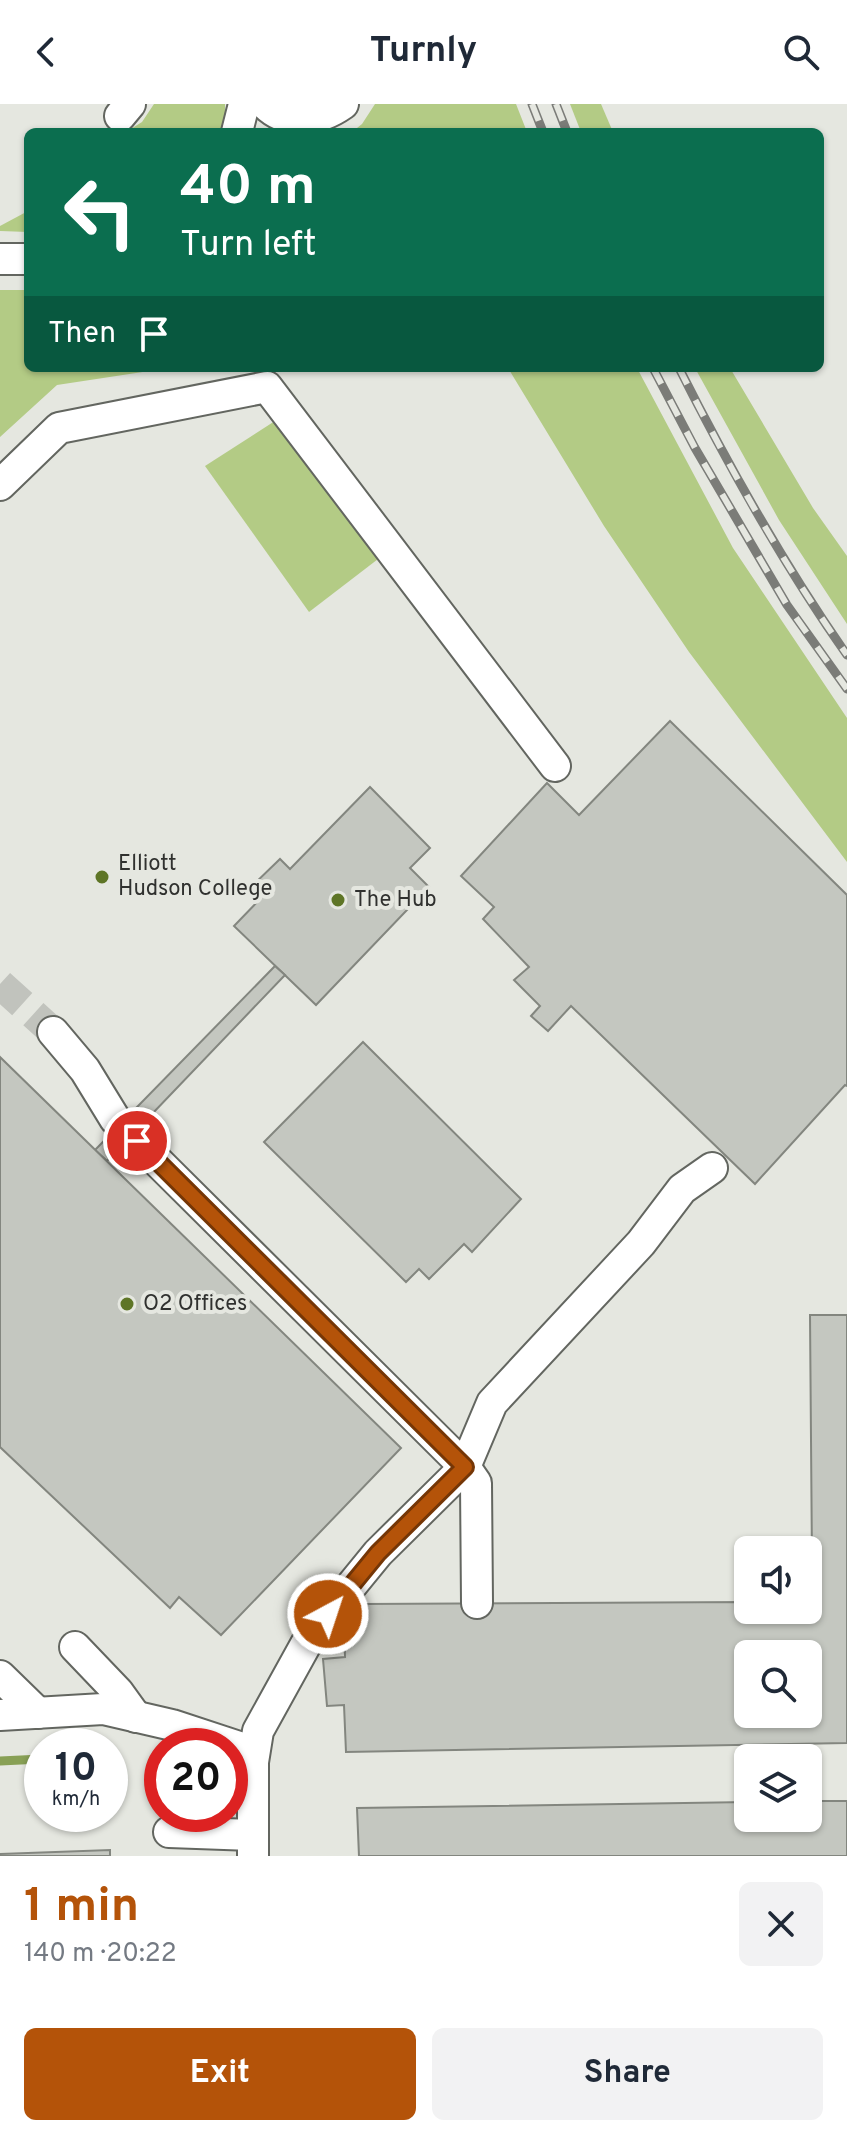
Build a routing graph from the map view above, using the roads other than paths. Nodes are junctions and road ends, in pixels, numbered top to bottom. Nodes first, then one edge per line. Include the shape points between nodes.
1 (244, 104) edge
2 (265, 104) edge
3 (329, 116) edge
4 (238, 128) edge
5 (0, 259) edge
6 (24, 259) edge
7 (0, 485) edge
8 (555, 766) dead end
9 (53, 1032) tunnel mouth
10 (115, 1119) dead end
11 (137, 1141) dead end
12 (712, 1168) dead end
13 (465, 1467) junction
14 (477, 1603) dead end
15 (75, 1647) dead end
16 (0, 1676) edge
17 (38, 1713) junction
18 (0, 1715) edge
19 (136, 1717) junction
20 (254, 1757) junction
21 (169, 1832) dead end
22 (252, 1846) edge

1 - 4 street
2 - 3 street via 299,119
5 - 6 street
7 - 8 street via 59,428 267,387
9 - 10 street via 85,1070
11 - 13 street
12 - 13 street via 682,1189 641,1243 492,1403
13 - 14 street via 476,1483
13 - 20 street via 378,1553 311,1635 258,1731
15 - 19 street
16 - 17 street
17 - 18 street
17 - 19 street via 103,1709
19 - 20 street
20 - 22 street
21 - 22 street

